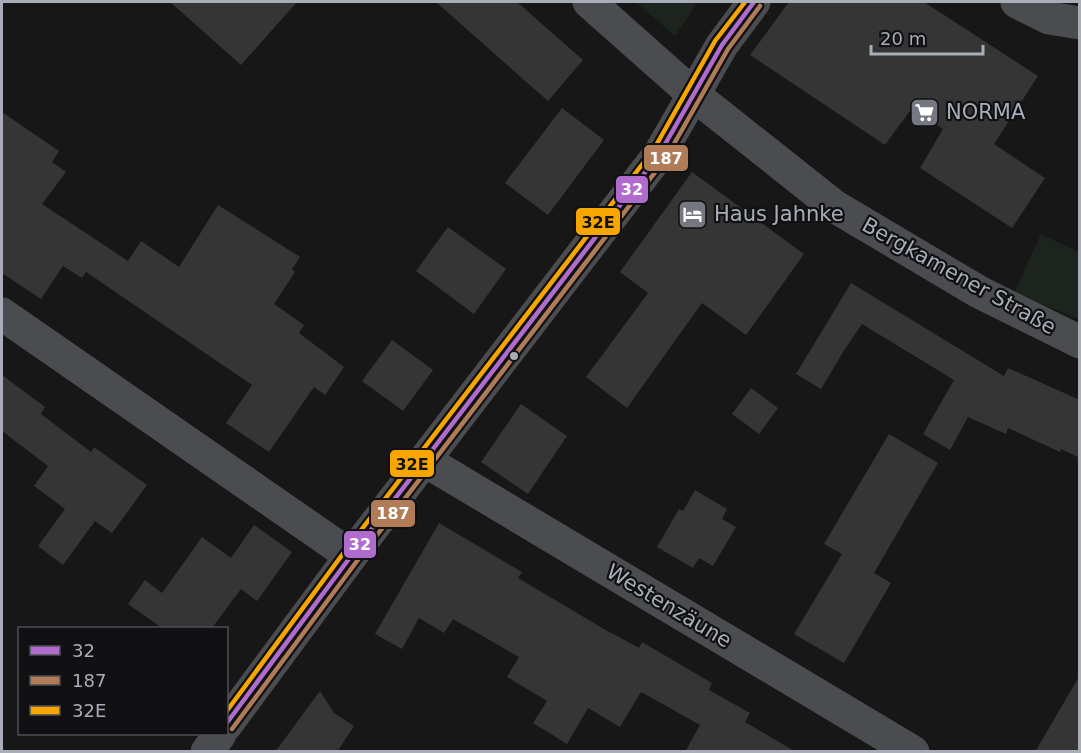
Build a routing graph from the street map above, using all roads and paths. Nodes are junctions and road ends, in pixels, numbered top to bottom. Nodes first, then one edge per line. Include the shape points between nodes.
1 (589, 2) edge
2 (754, 2) edge
3 (1017, 2) edge
4 (1080, 23) edge
5 (694, 95) junction
6 (2, 314) edge
7 (1080, 342) edge
8 (424, 460) junction
9 (351, 556) junction
10 (228, 722) edge
11 (219, 735) edge
12 (207, 752) edge
13 (914, 752) edge

1 - 5 street, Bergkamener Straße
2 - 5 street via 722,45
3 - 4 street via 1049,18
5 - 7 street, Bergkamener Straße via 834,206 979,292
5 - 8 street via 660,153
6 - 9 street
8 - 9 street
8 - 13 street, Westenzäune
9 - 10 street
11 - 12 street

